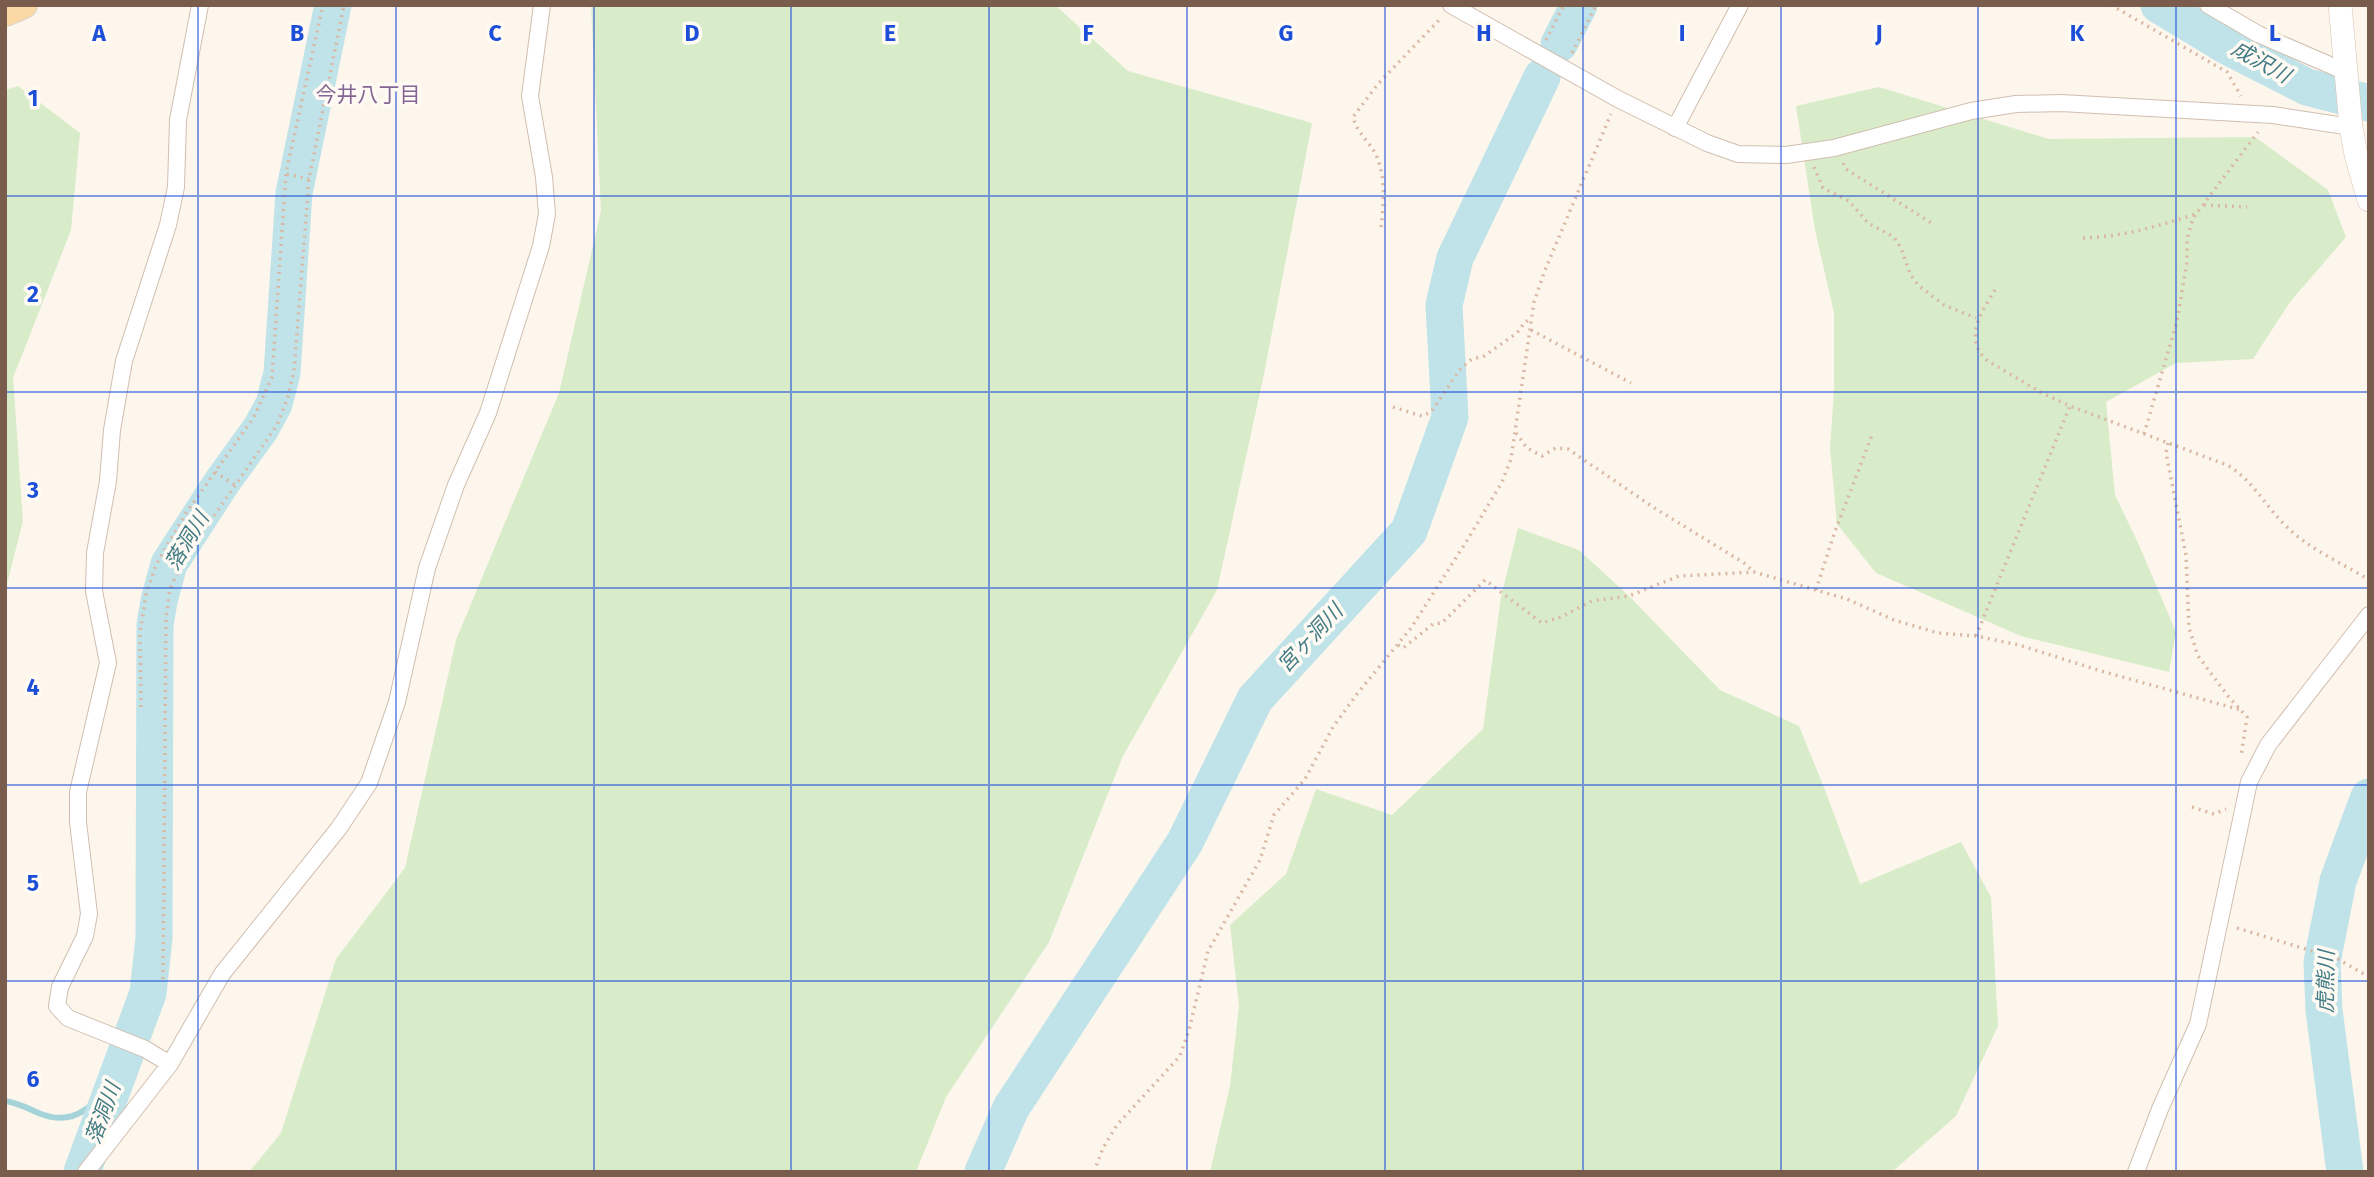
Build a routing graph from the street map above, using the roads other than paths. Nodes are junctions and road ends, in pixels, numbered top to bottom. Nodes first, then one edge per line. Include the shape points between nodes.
1 (24, 5) edge
2 (200, 5) edge
3 (542, 5) edge
4 (1740, 5) edge
5 (2208, 5) edge
6 (2340, 5) edge
7 (1452, 6) edge
8 (5, 13) edge
9 (2346, 72) junction
10 (2351, 127) junction
11 (1675, 128) junction
12 (2369, 200) edge
13 (2369, 615) edge
14 (170, 1064) junction
15 (86, 1172) edge
16 (2137, 1172) edge

1 - 8 main road
2 - 14 street via 178,120 176,187 124,361 112,429 94,591 108,663 78,792 89,914 57,1006 68,1018
3 - 14 street via 530,96 547,214 541,246 488,413 427,568 397,702 369,783 339,828 222,974
4 - 11 street
5 - 9 street via 2258,34
6 - 9 main road
7 - 11 street
9 - 10 main road
10 - 11 street via 2265,115 2015,104 1971,111 1834,148 1786,155 1738,154
10 - 12 main road
13 - 16 street via 2268,745 2249,782 2198,1024
14 - 15 street

